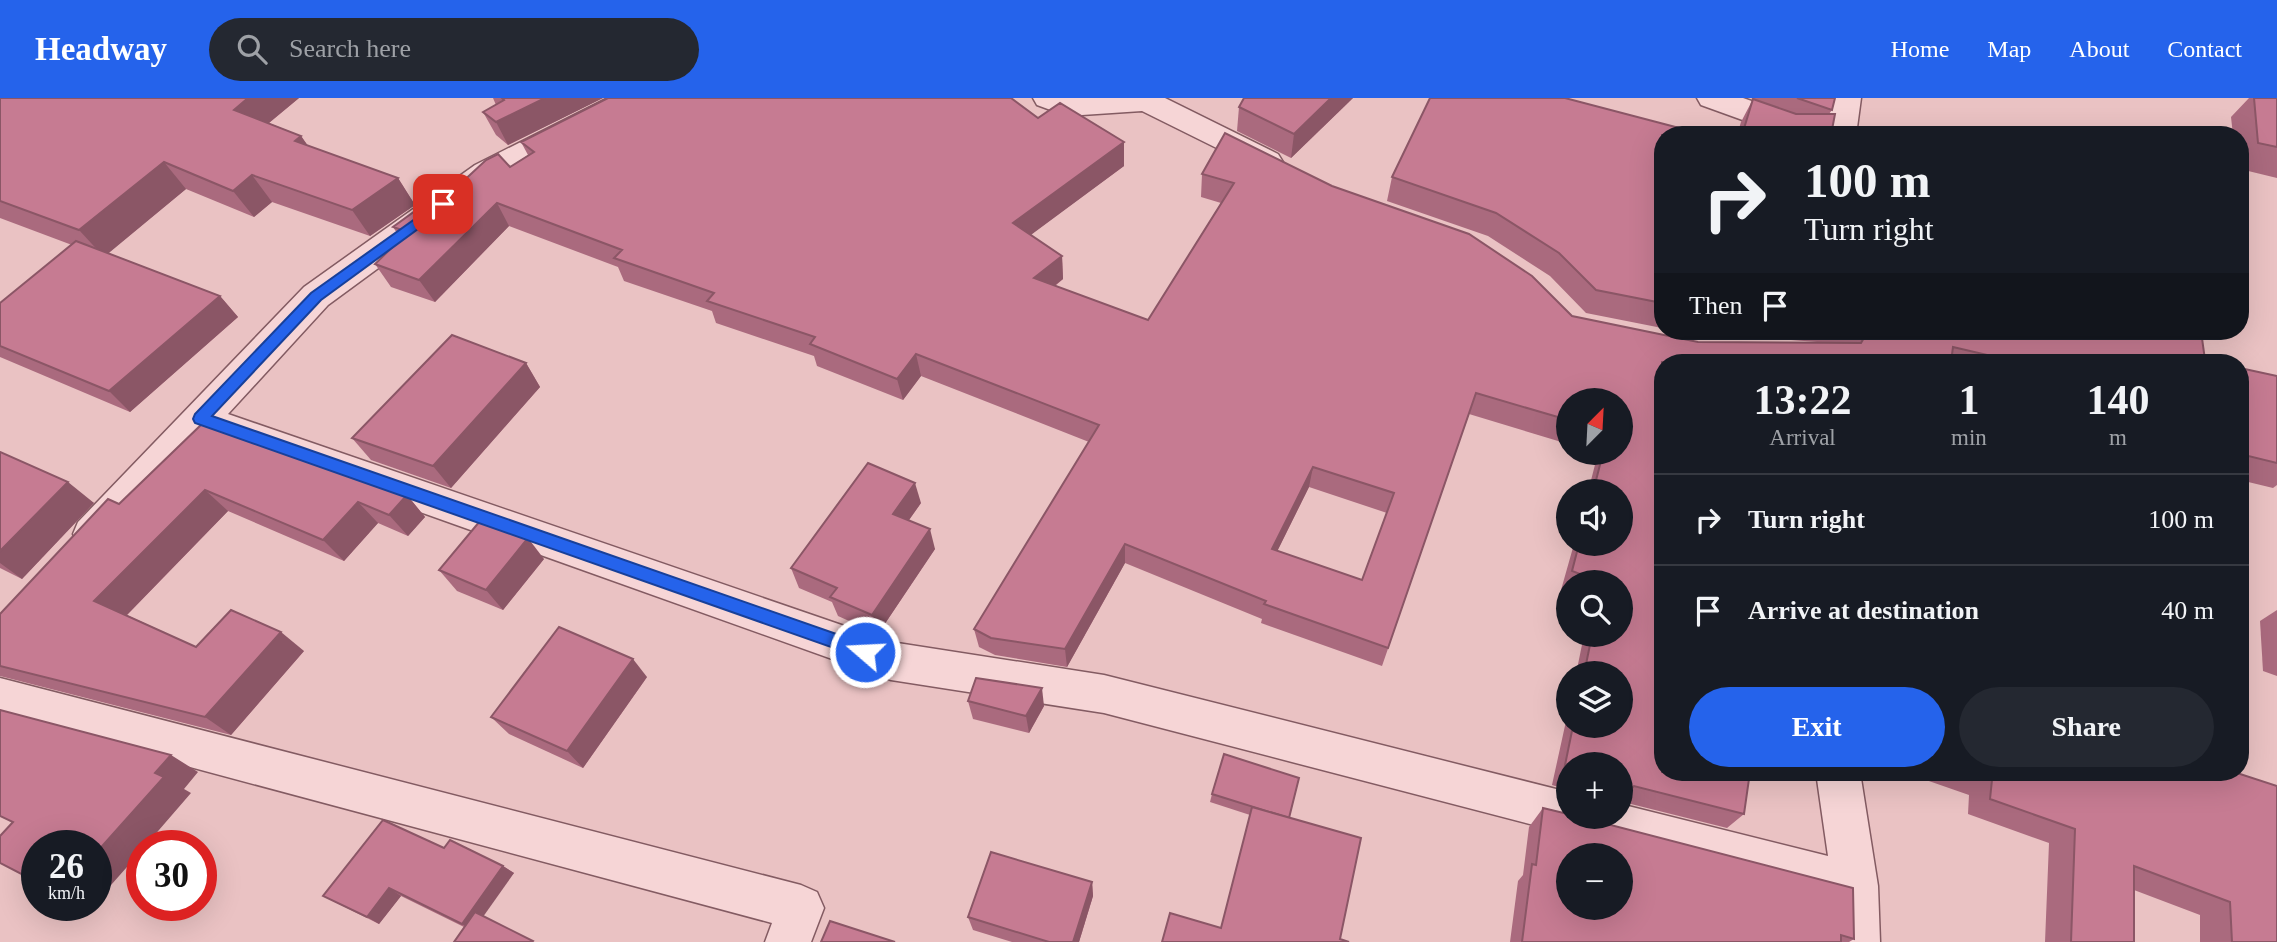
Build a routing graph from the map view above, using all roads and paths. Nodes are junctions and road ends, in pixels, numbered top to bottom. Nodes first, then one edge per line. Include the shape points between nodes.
1 (633, 98) edge
2 (1048, 98) edge
3 (1712, 98) edge
4 (1846, 98) edge
5 (1791, 126) edge
6 (1841, 126) edge
7 (1292, 175) edge
8 (200, 419) junction
9 (67, 562) edge
10 (0, 697) edge
11 (1839, 781) edge
12 (1556, 810) edge
13 (1633, 829) edge
14 (1855, 886) junction
15 (788, 942) edge
16 (1857, 942) edge

1 - 8 street via 486,173 316,296
2 - 7 street via 1067,106 1146,101
3 - 5 street
4 - 6 street
8 - 9 street
8 - 12 street via 891,661 1104,694
10 - 15 street via 801,908
11 - 14 street
13 - 14 street
14 - 16 street

